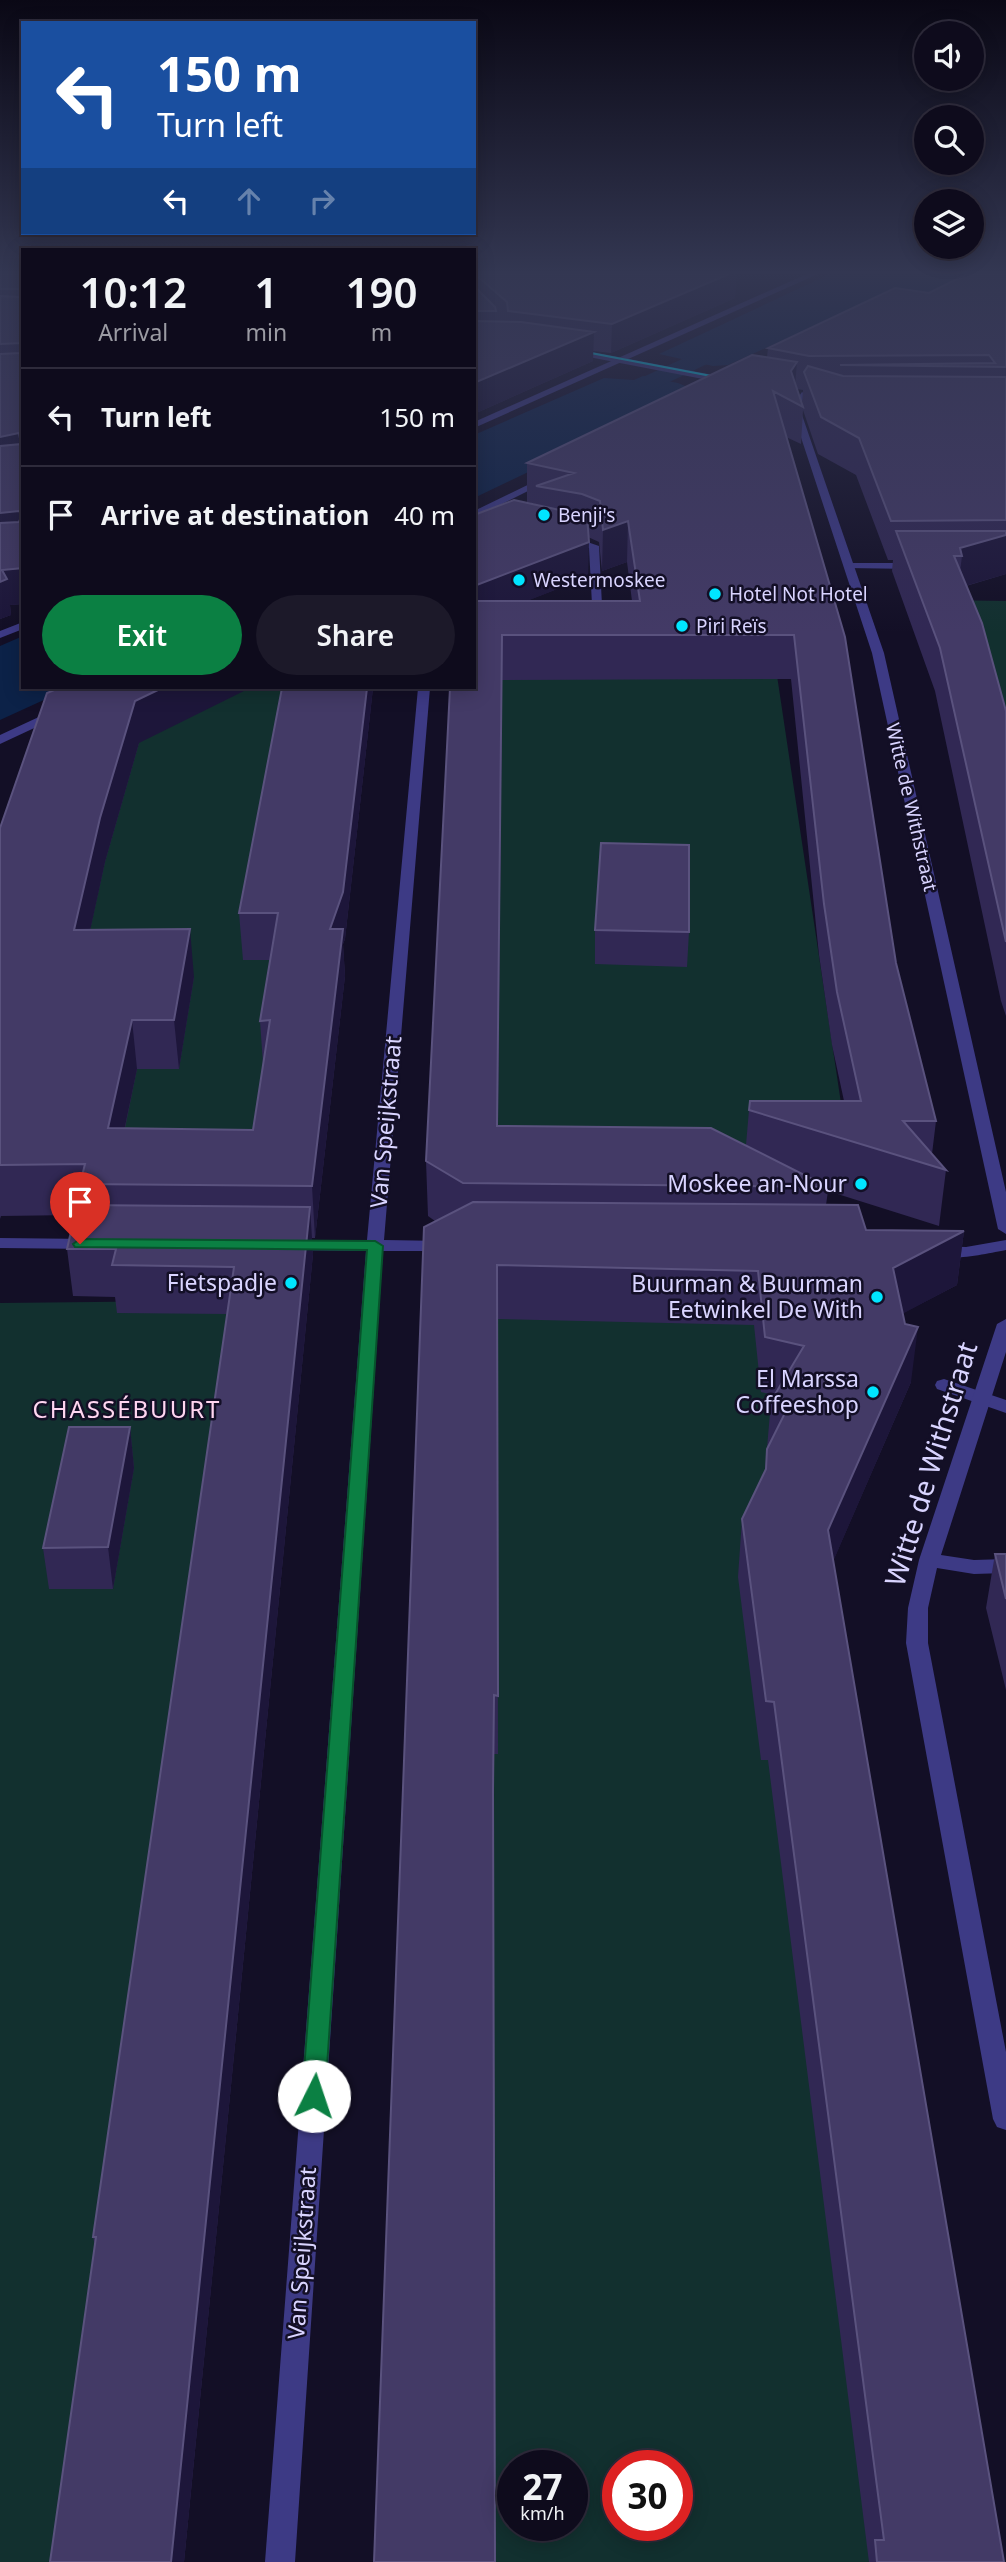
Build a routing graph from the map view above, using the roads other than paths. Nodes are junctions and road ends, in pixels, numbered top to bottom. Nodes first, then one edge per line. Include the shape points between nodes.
1 (546, 394) edge
2 (806, 395) edge
3 (476, 424) edge
4 (561, 471) edge
5 (476, 514) edge
6 (476, 521) edge
7 (491, 524) edge
8 (555, 535) edge
9 (850, 566) junction
10 (928, 566) edge
11 (21, 626) edge
12 (587, 629) edge
13 (0, 635) edge
14 (424, 689) edge
15 (73, 705) edge
16 (0, 740) edge
17 (1006, 1228) edge
18 (0, 1243) edge
19 (111, 1244) edge
20 (278, 1245) edge
21 (1006, 1245) edge
22 (375, 1246) junction
23 (457, 1247) edge
24 (925, 1251) edge
25 (1006, 1324) edge
26 (944, 1385) dead end
27 (982, 1398) junction
28 (1006, 1407) edge
29 (929, 1560) junction
30 (1006, 1566) edge
31 (1006, 2119) edge
32 (280, 2562) edge

1 - 3 street
2 - 9 street, Witte de Withstraat via 795,407 796,415
4 - 5 street
6 - 7 street
8 - 12 street via 594,546 599,624
9 - 10 street
9 - 17 street, Witte de Withstraat via 878,653
11 - 13 street
14 - 22 street, Van Speijkstraat
15 - 16 street
18 - 19 street
20 - 22 street
21 - 24 street via 966,1252
22 - 23 street
22 - 32 street, Van Speijkstraat
25 - 27 street, Witte de Withstraat
26 - 27 street
27 - 28 street
27 - 29 street, Witte de Withstraat
29 - 30 street
29 - 31 street, Witte de Withstraat via 918,1608 917,1643

